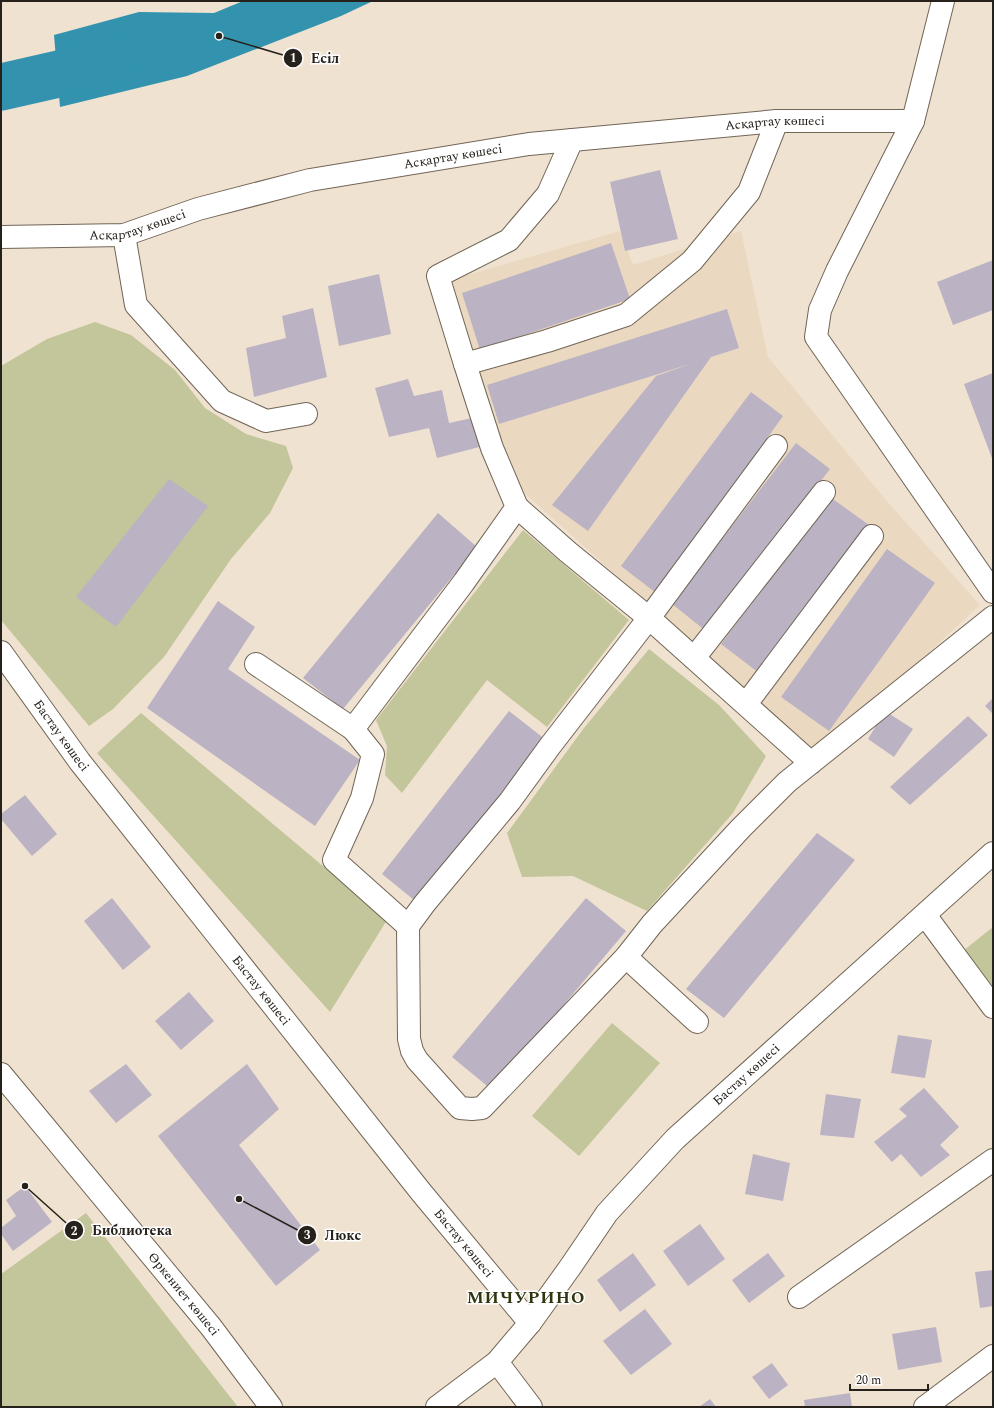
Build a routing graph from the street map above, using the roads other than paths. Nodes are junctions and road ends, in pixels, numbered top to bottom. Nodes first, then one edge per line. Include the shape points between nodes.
1 (943, 1) edge
2 (777, 121) junction
3 (914, 121) junction
4 (572, 140) junction
5 (124, 234) junction
6 (1, 237) edge
7 (465, 364) junction
8 (306, 414) dead end
9 (776, 446) dead end
10 (824, 492) dead end
11 (517, 507) junction
12 (872, 536) dead end
13 (993, 592) edge
14 (993, 617) edge
15 (649, 618) junction
16 (1, 652) edge
17 (694, 658) junction
18 (256, 664) dead end
19 (746, 704) junction
20 (353, 729) junction
21 (811, 763) junction
22 (993, 853) edge
23 (925, 914) junction
24 (408, 926) junction
25 (626, 957) junction
26 (993, 1007) edge
27 (697, 1022) dead end
28 (1, 1074) edge
29 (993, 1160) edge
30 (799, 1297) dead end
31 (530, 1323) junction
32 (993, 1356) edge
33 (497, 1362) junction
34 (271, 1407) edge
35 (437, 1407) edge
36 (531, 1407) edge
37 (925, 1407) edge

1 - 3 street
2 - 3 street, Асқартау көшесі
2 - 4 street, Асқартау көшесі
2 - 7 street via 749,192 692,261 626,315
3 - 13 street via 837,271 820,310 816,336
4 - 5 street, Асқартау көшесі via 529,144 310,180 198,209
4 - 7 street via 548,194 509,240 438,276
5 - 6 street, Асқартау көшесі
5 - 8 street via 136,305 222,401 266,421
7 - 11 street via 492,448
9 - 15 street
10 - 17 street
11 - 15 street
11 - 20 street
12 - 19 street
14 - 21 street
15 - 17 street
15 - 24 street via 510,801
16 - 31 street, Бастау көшесі via 80,762 416,1186
17 - 19 street
18 - 20 street
19 - 21 street
20 - 24 street via 373,754 362,798 334,860
21 - 25 street via 787,782 741,828 652,924
22 - 23 street, Бастау көшесі
23 - 26 street
23 - 31 street, Бастау көшесі via 675,1138 607,1213
24 - 25 street via 409,1039 412,1050 417,1060 460,1108 482,1108
25 - 27 street
28 - 34 street, Өркениет көшесі via 211,1327
29 - 30 street
31 - 33 street, Бастау көшесі
32 - 37 street
33 - 35 street, Бастау көшесі
33 - 36 street

